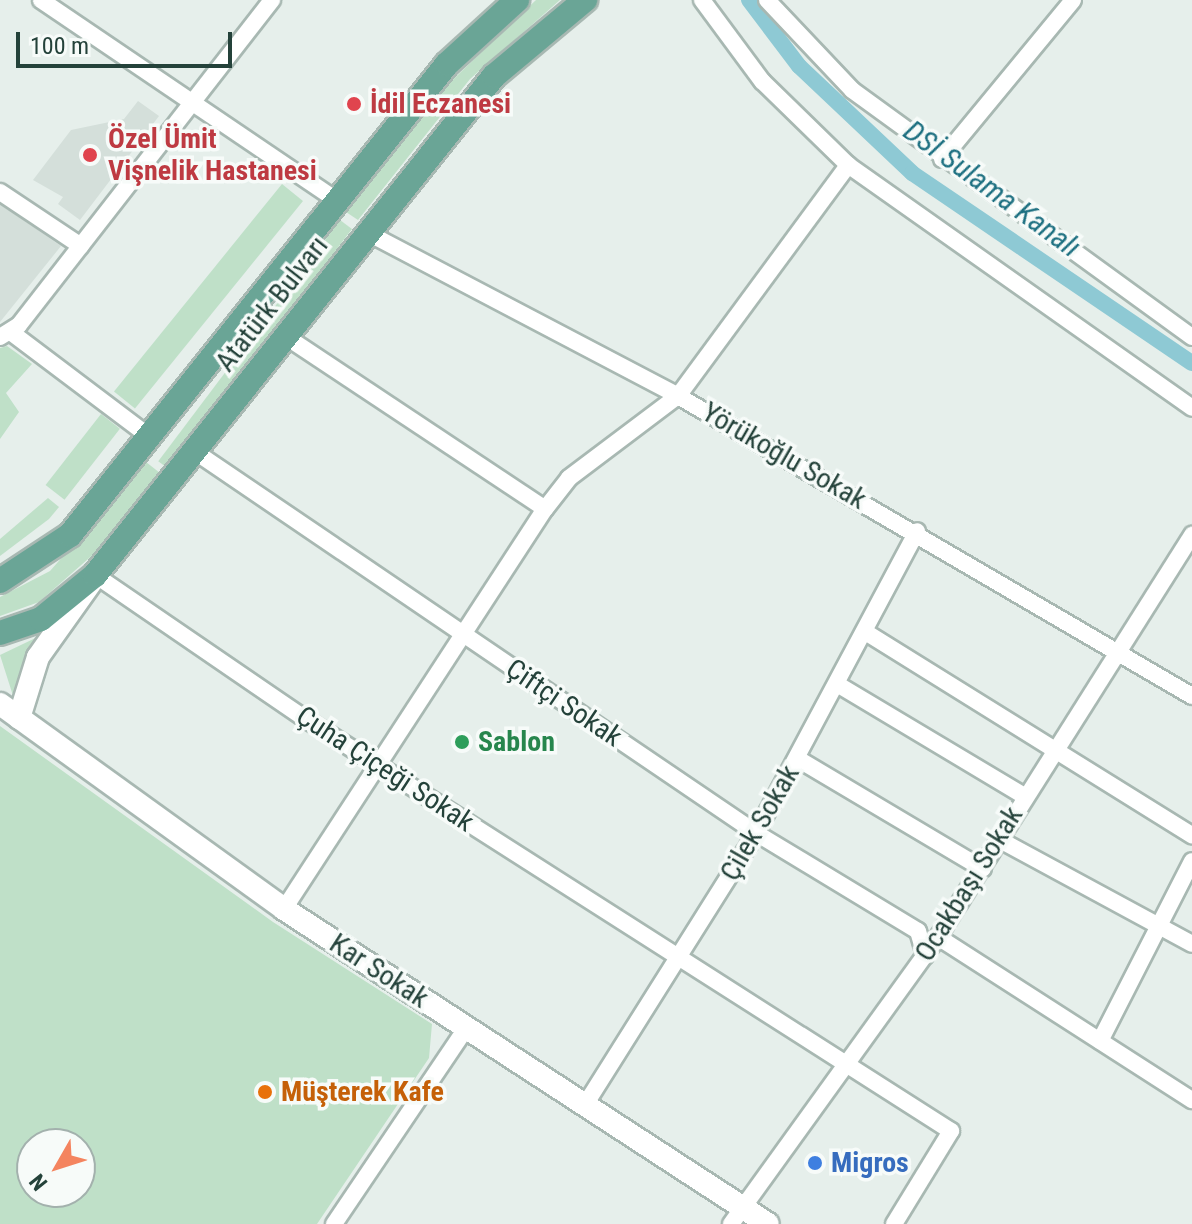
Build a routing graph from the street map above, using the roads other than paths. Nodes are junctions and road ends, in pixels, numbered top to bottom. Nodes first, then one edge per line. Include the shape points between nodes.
1 (41, 0) edge
2 (272, 0) edge
3 (517, 0) edge
4 (585, 0) edge
5 (702, 0) edge
6 (767, 0) edge
7 (1073, 0) edge
8 (195, 102) junction
9 (942, 159) junction
10 (848, 165) junction
11 (0, 192) edge
12 (338, 201) junction
13 (368, 233) junction
14 (81, 246) junction
15 (6, 335) edge
16 (285, 336) junction
17 (1192, 337) edge
18 (678, 396) junction
19 (1192, 408) edge
20 (150, 437) junction
21 (194, 451) junction
22 (545, 509) junction
23 (917, 531) junction
24 (1192, 535) edge
25 (95, 575) junction
26 (0, 581) edge
27 (0, 633) edge
28 (867, 633) junction
29 (464, 636) junction
30 (1114, 650) junction
31 (837, 684) junction
32 (1192, 696) edge
33 (0, 704) edge
34 (19, 718) junction
35 (1053, 748) junction
36 (798, 759) junction
37 (377, 765) junction
38 (1024, 796) junction
39 (756, 833) junction
40 (1192, 835) edge
41 (1000, 840) junction
42 (1192, 861) edge
43 (983, 869) junction
44 (284, 909) junction
45 (1158, 925) junction
46 (938, 937) junction
47 (1192, 944) edge
48 (925, 956) junction
49 (680, 957) junction
50 (466, 1028) junction
51 (1100, 1041) junction
52 (848, 1065) junction
53 (1192, 1100) edge
54 (585, 1105) junction
55 (737, 1216) edge
56 (334, 1224) edge
57 (768, 1224) edge
58 (894, 1224) edge

1 - 8 street
2 - 8 street
3 - 12 main road, Atatürk Bulvarı via 447,64
4 - 13 main road, Atatürk Bulvarı via 517,51
5 - 10 street via 762,81
6 - 9 street via 852,90
7 - 9 street
8 - 12 street
8 - 14 street
9 - 17 street
10 - 18 street
10 - 19 street
11 - 14 street
12 - 20 main road, Atatürk Bulvarı
13 - 16 main road, Atatürk Bulvarı
13 - 18 street, Yörükoğlu Sokak
14 - 15 street
15 - 20 street
16 - 21 main road, Atatürk Bulvarı
16 - 22 street
18 - 22 street via 569,478
18 - 23 street, Yörükoğlu Sokak
20 - 26 main road, Atatürk Bulvarı via 70,535
21 - 25 main road, Atatürk Bulvarı
21 - 29 street, Çiftçi Sokak
22 - 29 street
23 - 28 street, Çilek Sokak
23 - 30 street, Yörükoğlu Sokak
24 - 30 street, Ocakbaşı Sokak
25 - 27 main road, Atatürk Bulvarı via 41,619
25 - 34 street via 38,657
25 - 37 street, Çuha Çiçeği Sokak
28 - 31 street, Çilek Sokak
28 - 35 street
29 - 37 street
29 - 39 street, Çiftçi Sokak
30 - 32 street, Yörükoğlu Sokak
30 - 35 street, Ocakbaşı Sokak
31 - 36 street, Çilek Sokak
31 - 38 street
33 - 34 street, Kar Sokak
34 - 44 street, Kar Sokak
35 - 38 street, Ocakbaşı Sokak
35 - 40 street
36 - 39 street, Çilek Sokak
36 - 43 street
37 - 44 street
37 - 49 street, Çuha Çiçeği Sokak
38 - 41 street, Ocakbaşı Sokak
39 - 48 street, Çiftçi Sokak via 918,931
39 - 49 street, Çilek Sokak
41 - 43 street, Ocakbaşı Sokak
41 - 45 street
42 - 45 street
43 - 46 street, Ocakbaşı Sokak
44 - 50 street, Kar Sokak
45 - 47 street
45 - 51 street
46 - 48 street, Ocakbaşı Sokak
46 - 51 street
48 - 52 street, Ocakbaşı Sokak
49 - 52 street, Çuha Çiçeği Sokak
49 - 54 street, Çilek Sokak
50 - 54 street, Kar Sokak
50 - 56 street
51 - 53 street
52 - 55 street, Ocakbaşı Sokak
52 - 58 street, Çuha Çiçeği Sokak via 951,1131
54 - 55 street, Kar Sokak
55 - 57 street, Kar Sokak

